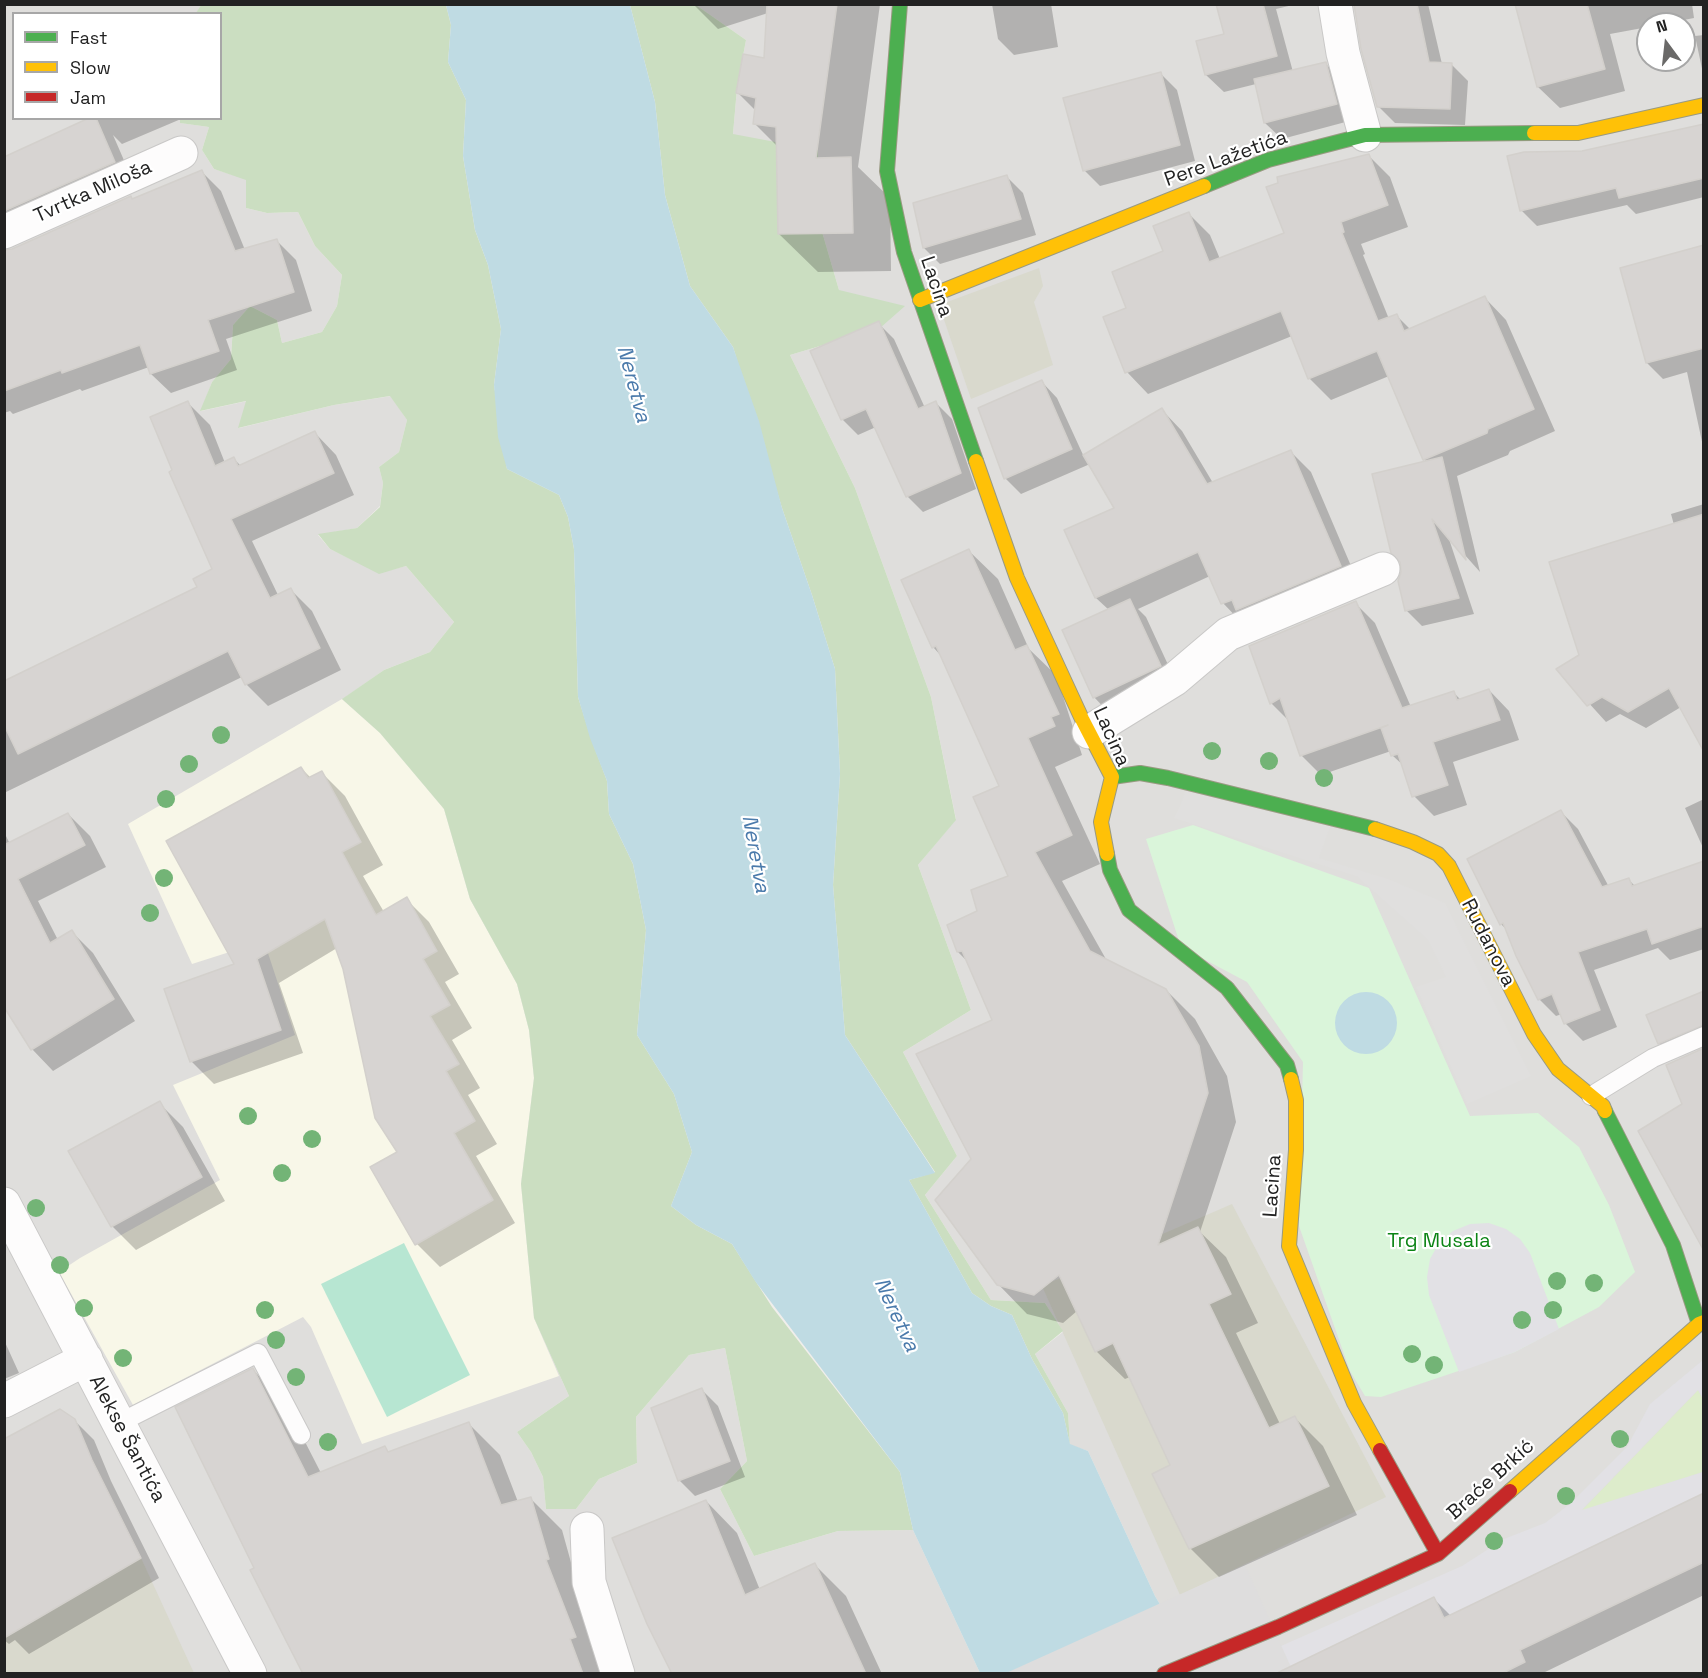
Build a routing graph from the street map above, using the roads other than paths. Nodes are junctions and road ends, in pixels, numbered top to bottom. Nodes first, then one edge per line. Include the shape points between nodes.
1 (900, 4) edge
2 (1335, 4) edge
3 (1704, 105) edge
4 (1365, 135) junction
5 (181, 153) dead end
6 (4, 232) edge
7 (920, 300) junction
8 (1383, 569) dead end
9 (1089, 732) junction
10 (1112, 777) junction
11 (1704, 1036) edge
12 (1591, 1096) junction
13 (4, 1204) edge
14 (1702, 1325) edge
15 (86, 1359) junction
16 (4, 1401) edge
17 (119, 1423) junction
18 (301, 1435) dead end
19 (587, 1529) dead end
20 (1438, 1554) junction
21 (250, 1674) edge
22 (618, 1674) edge
23 (1164, 1674) edge

1 - 7 street, Lacina via 886,171 904,252
2 - 4 street via 1342,53
3 - 4 street, Pere Lažetića via 1578,133
4 - 7 street, Pere Lažetića via 1268,160
5 - 6 street, Tvrtka Miloša
7 - 9 street, Lacina via 1017,578
8 - 9 street via 1228,634 1176,679
9 - 10 street, Lacina
10 - 12 street, Rudanova via 1140,773 1168,778 1366,826 1438,854 1449,866 1534,1034 1558,1070
10 - 20 street, Lacina via 1101,822 1110,870 1130,910 1227,988 1287,1065 1296,1100 1289,1246 1354,1403
11 - 12 lane via 1653,1058
12 - 14 street, Rudanova via 1603,1106 1673,1245
13 - 15 street, Alekse Šantića
14 - 20 street, Braće Brkić
15 - 16 street
15 - 17 street, Alekse Šantića
17 - 18 lane via 258,1353
17 - 21 street, Alekse Šantića
19 - 22 street via 589,1582
20 - 23 street, Braće Brkić

